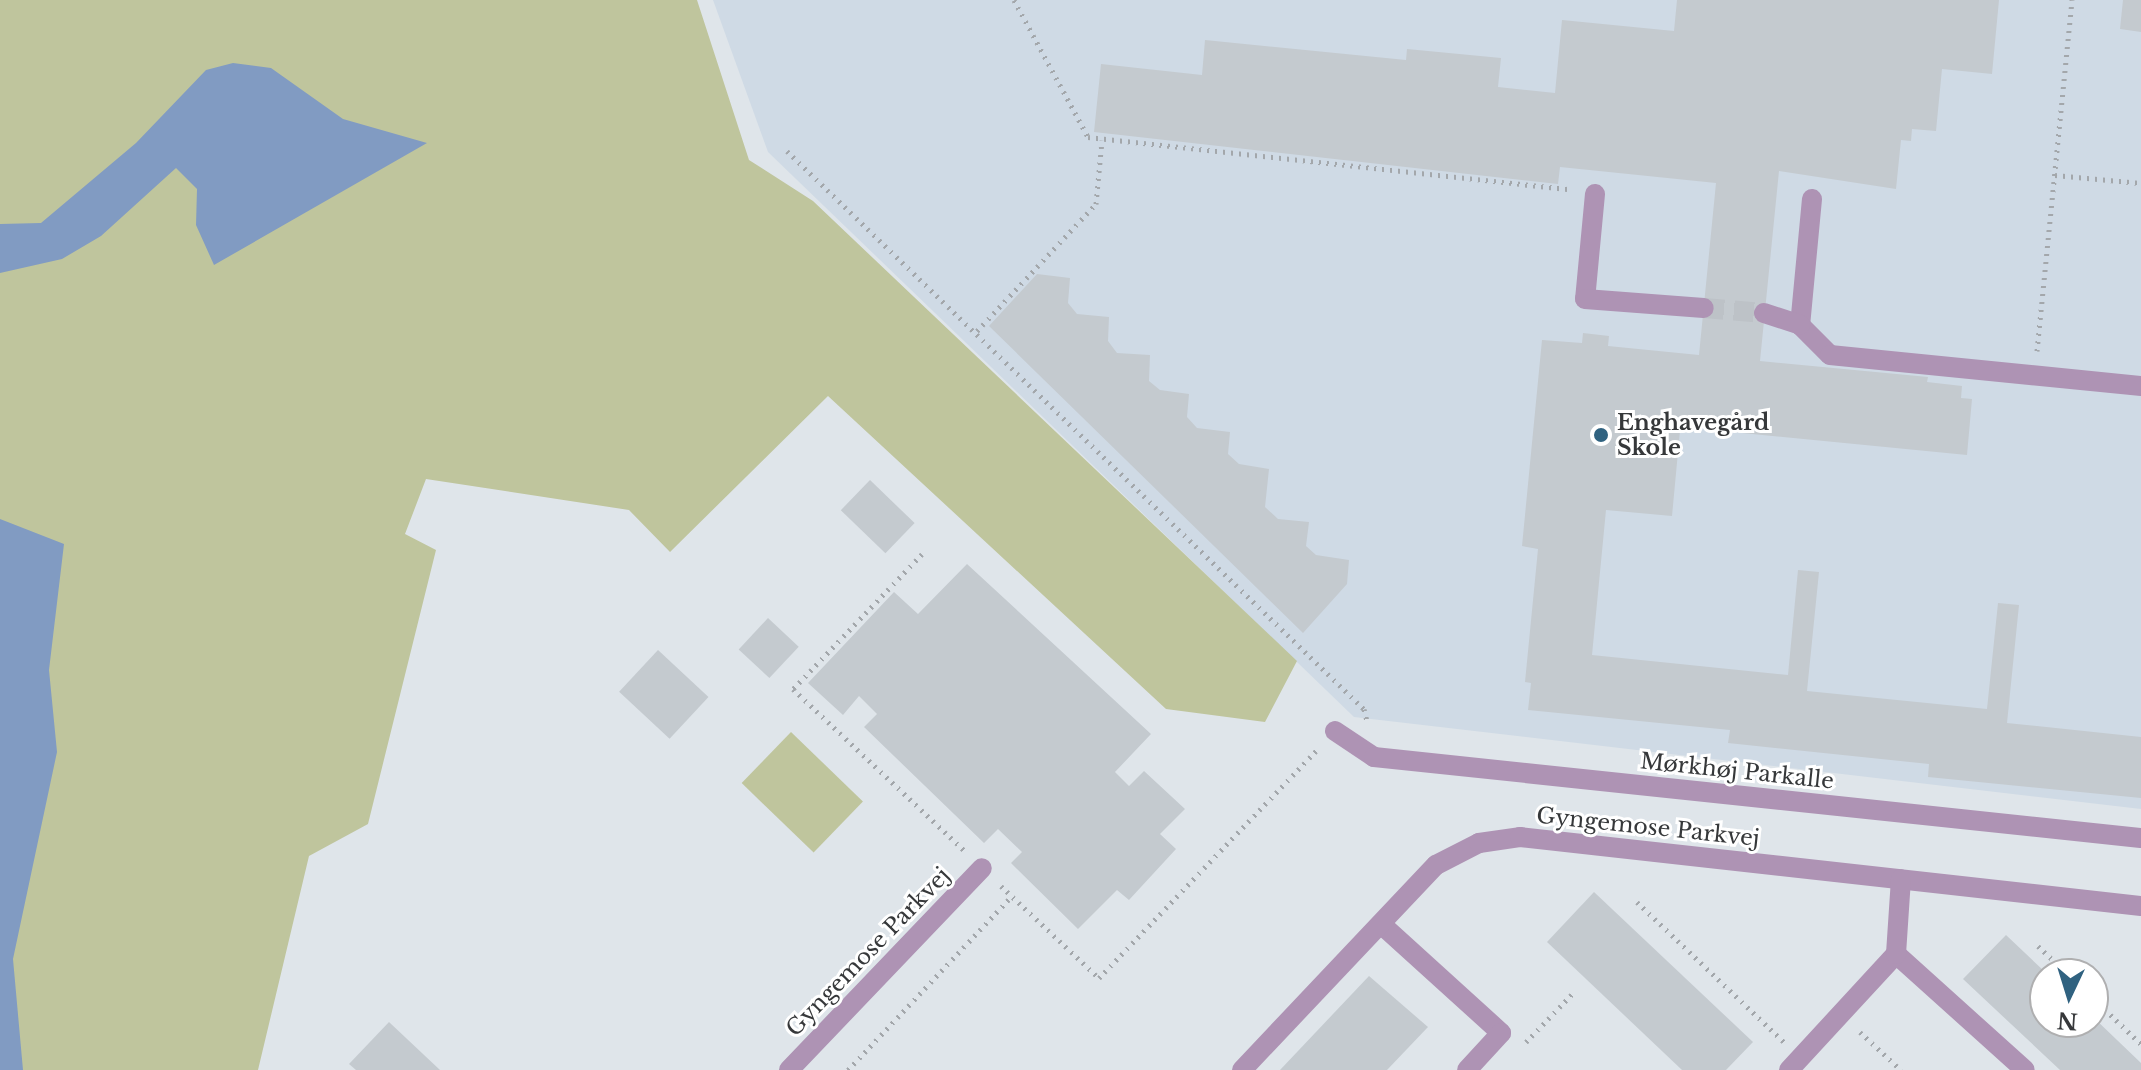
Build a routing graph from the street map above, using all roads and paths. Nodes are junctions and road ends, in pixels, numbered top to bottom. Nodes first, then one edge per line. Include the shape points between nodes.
1 (1014, 0) edge
2 (2072, 0) edge
3 (1102, 140) junction
4 (787, 151) dead end
5 (2055, 175) junction
6 (2141, 183) edge
7 (1595, 194) joint
8 (1812, 199) dead end
9 (1704, 308) tunnel mouth
10 (1764, 313) tunnel mouth
11 (1800, 325) junction
12 (977, 331) junction
13 (2034, 376) junction
14 (2141, 386) edge
15 (922, 554) dead end
16 (1335, 731) joint
17 (1374, 757) junction
18 (2141, 838) edge
19 (982, 868) junction
20 (1901, 879) junction
21 (1012, 896) junction
22 (1637, 902) dead end
23 (2141, 906) edge
24 (1381, 924) junction
25 (2038, 946) dead end
26 (1896, 954) junction
27 (2051, 958) edge
28 (1575, 991) dead end
29 (2109, 1013) edge
30 (1841, 1015) junction
31 (1501, 1033) junction
32 (2141, 1044) edge
33 (1795, 1064) edge
34 (789, 1070) edge
35 (848, 1070) edge
36 (1242, 1070) edge
37 (1467, 1070) edge
38 (1901, 1070) edge
39 (2025, 1070) edge

1 - 3 path via 1088,137
2 - 5 path
3 - 7 path
3 - 12 path via 1096,204
4 - 12 path
5 - 6 path
5 - 13 path
7 - 9 street via 1585,299
8 - 11 street
10 - 11 street
11 - 13 street via 1830,355
12 - 17 path via 1364,709
13 - 14 street
15 - 19 path via 793,689
16 - 17 street, Mørkhøj Parkalle
16 - 21 path via 1099,978
17 - 18 street, Mørkhøj Parkalle
19 - 21 path
19 - 34 street, Gyngemose Parkvej
20 - 23 street, Gyngemose Parkvej
20 - 24 street, Gyngemose Parkvej via 1520,837 1479,843 1436,865
20 - 26 street
21 - 35 path
22 - 33 path
24 - 31 street
24 - 36 street, Gyngemose Parkvej
25 - 27 path
26 - 30 street
26 - 39 street
28 - 31 path via 1520,1049
29 - 32 path
30 - 33 street
30 - 38 path
31 - 37 street

